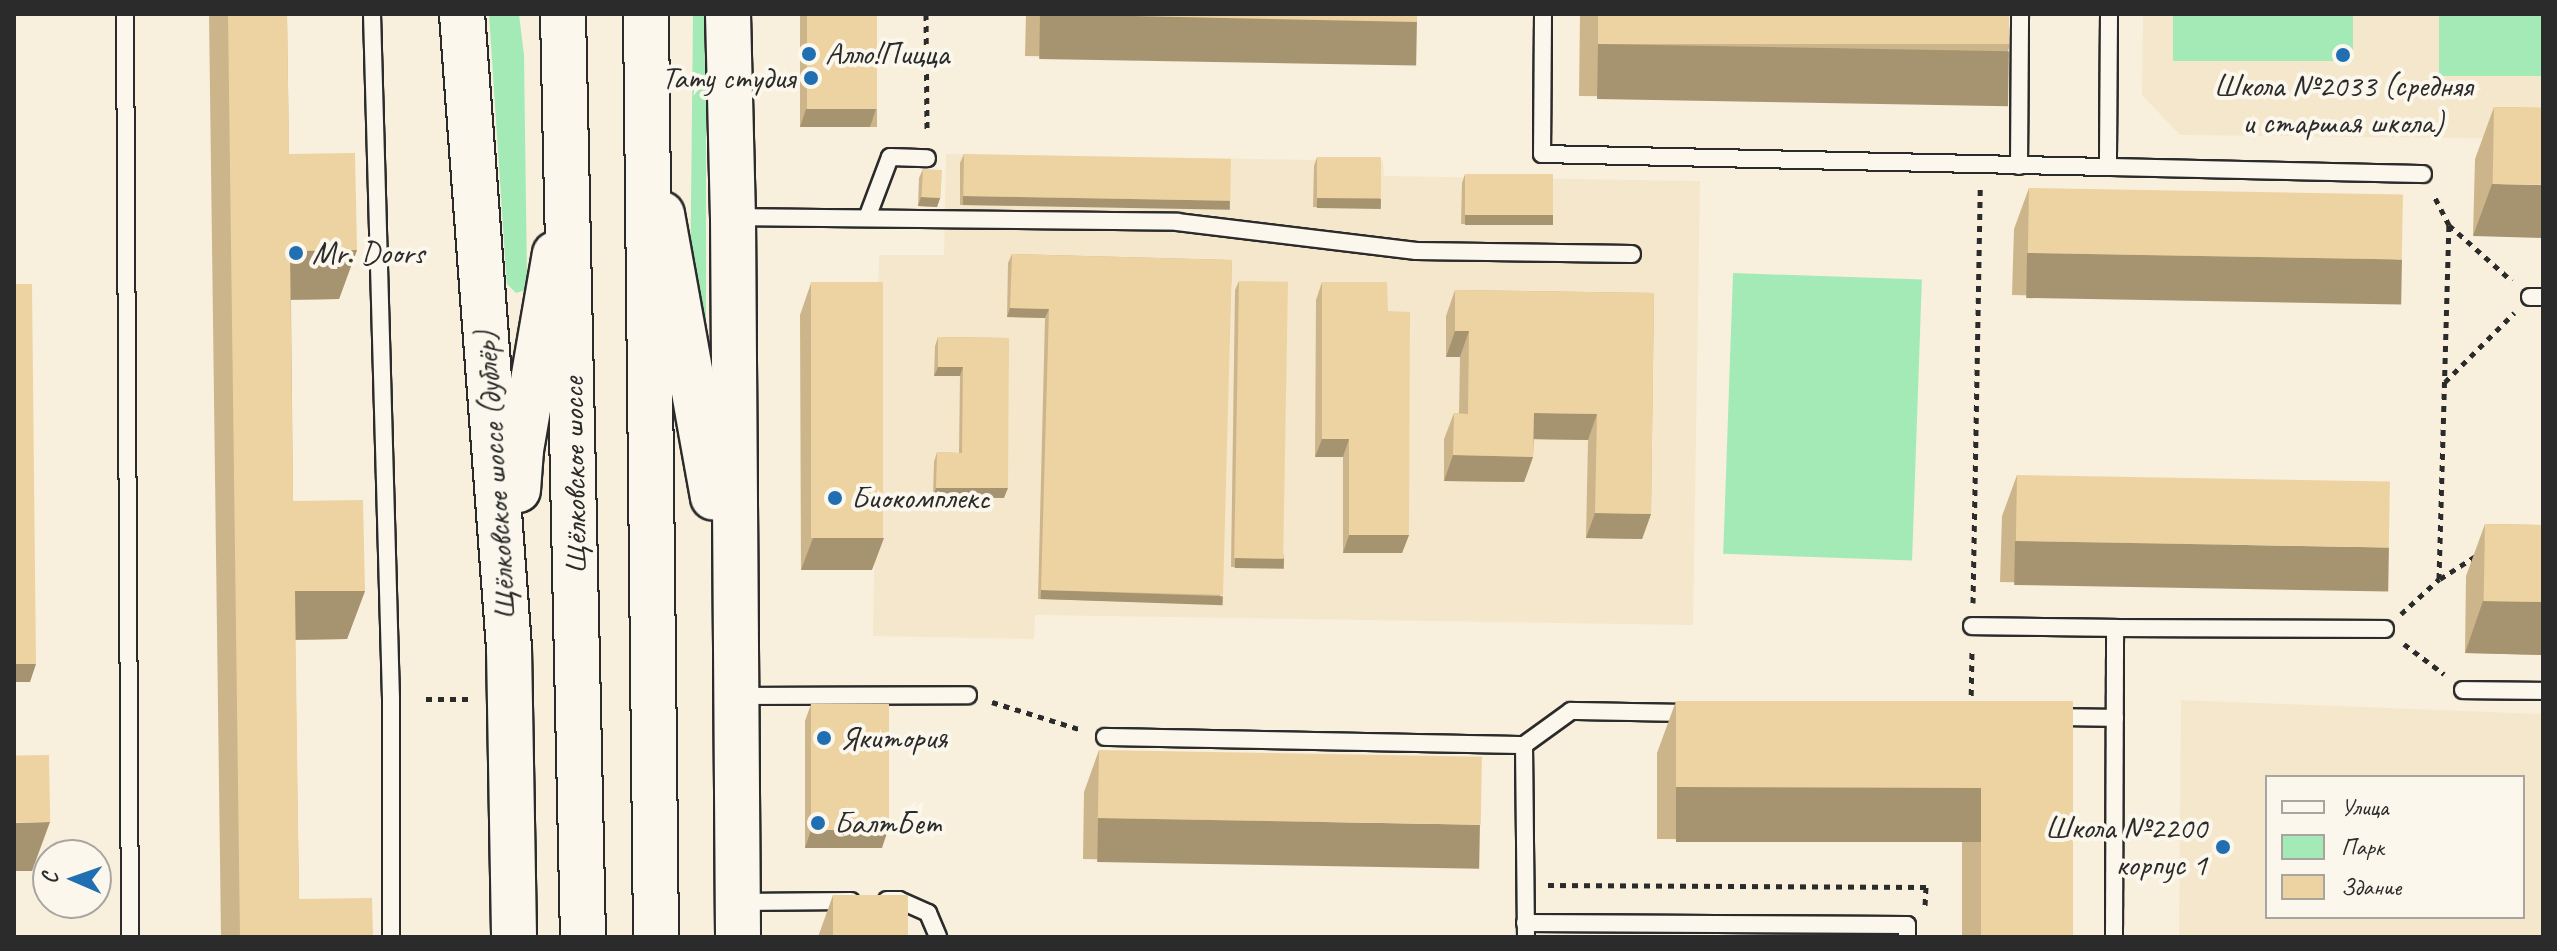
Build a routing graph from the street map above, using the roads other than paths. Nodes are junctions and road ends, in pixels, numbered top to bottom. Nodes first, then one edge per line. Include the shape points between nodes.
1 (125, 14) edge
2 (372, 14) edge
3 (462, 14) edge
4 (563, 14) edge
5 (646, 14) edge
6 (728, 14) edge
7 (1543, 14) edge
8 (2020, 14) edge
9 (2109, 14) edge
10 (647, 110) junction
11 (567, 128) junction
12 (927, 158) road end
13 (2019, 166) junction
14 (2108, 167) junction
15 (2423, 174) road end
16 (733, 217) junction
17 (867, 218) junction
18 (1632, 254) dead end
19 (733, 605) junction
20 (1972, 626) road end
21 (2115, 628) junction
22 (2385, 629) road end
23 (509, 648) junction
24 (2463, 690) road end
25 (2543, 691) edge
26 (968, 695) road end
27 (735, 696) junction
28 (1715, 713) edge
29 (2035, 717) edge
30 (2115, 718) junction
31 (1105, 737) road end
32 (1524, 745) junction
33 (738, 920) edge
34 (1526, 930) edge
35 (130, 937) edge
36 (391, 937) edge
37 (514, 937) edge
38 (583, 937) edge
39 (656, 937) edge
40 (938, 937) edge
41 (1907, 937) edge
42 (2114, 937) edge

1 - 35 lane
2 - 36 lane via 391,698
3 - 23 main road, Щёлковское шоссе (дублёр)
4 - 11 main road, Щёлковское шоссе
5 - 10 main road
6 - 16 main road
7 - 13 lane via 1542,154
8 - 13 lane
9 - 14 lane
10 - 19 main road via 673,288
10 - 39 main road
11 - 23 main road via 553,286 521,450
11 - 38 main road, Щёлковское шоссе
12 - 17 lane via 890,157
13 - 14 lane
14 - 15 lane
16 - 17 lane
16 - 19 main road
17 - 18 lane via 1177,222 1416,251
19 - 27 main road
20 - 21 lane
21 - 22 lane
21 - 30 lane
23 - 37 main road, Щёлковское шоссе (дублёр)
24 - 25 lane
26 - 27 lane
27 - 33 main road
28 - 32 lane via 1571,711
29 - 30 lane
30 - 42 lane
31 - 32 lane
32 - 34 lane
33 - 40 lane via 899,900 928,913
34 - 41 lane via 1907,925

